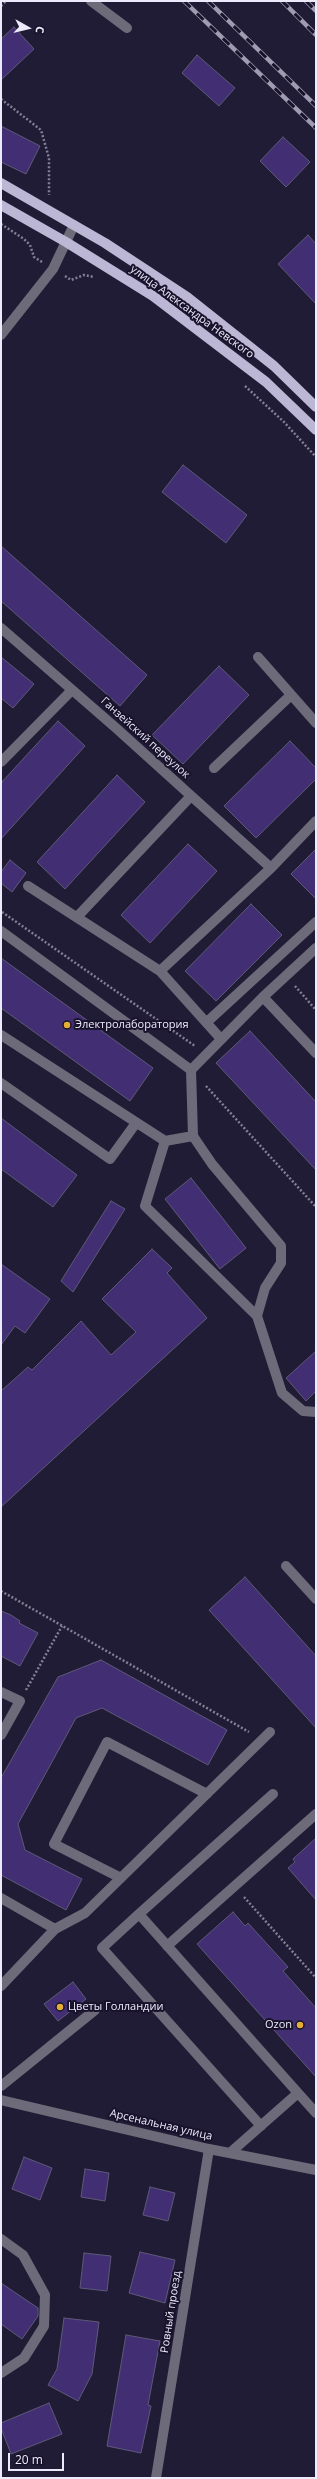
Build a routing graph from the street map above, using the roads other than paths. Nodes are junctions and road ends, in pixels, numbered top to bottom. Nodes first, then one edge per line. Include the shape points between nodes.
1 (91, 1) edge
2 (127, 28) dead end
3 (1, 183) edge
4 (1, 205) edge
5 (74, 225) junction
6 (66, 242) junction
7 (2, 332) edge
8 (316, 407) edge
9 (316, 430) edge
10 (1, 628) edge
11 (258, 657) dead end
12 (72, 690) junction
13 (291, 695) junction
14 (316, 723) edge
15 (1, 762) edge
16 (214, 768) dead end
17 (191, 796) junction
18 (316, 821) edge
19 (271, 868) junction
20 (28, 886) dead end
21 (78, 918) junction
22 (316, 922) edge
23 (1, 931) edge
24 (316, 948) edge
25 (160, 970) junction
26 (263, 997) junction
27 (207, 1022) junction
28 (1, 1035) edge
29 (221, 1039) junction
30 (316, 1053) edge
31 (190, 1070) junction
32 (1, 1083) edge
33 (136, 1123) junction
34 (193, 1136) junction
35 (164, 1141) junction
36 (257, 1316) junction
37 (316, 1412) edge
38 (286, 1566) dead end
39 (316, 1598) edge
40 (1, 1692) edge
41 (1, 1735) edge
42 (266, 1736) road end
43 (207, 1794) junction
44 (273, 1794) dead end
45 (316, 1814) edge
46 (121, 1878) junction
47 (3, 1903) edge
48 (139, 1914) junction
49 (55, 1929) junction
50 (167, 1946) junction
51 (1, 1986) edge
52 (95, 2010) dead end
53 (1, 2086) edge
54 (298, 2093) junction
55 (1, 2100) edge
56 (316, 2113) edge
57 (261, 2126) junction
58 (210, 2149) junction
59 (231, 2152) junction
60 (316, 2170) edge
61 (1, 2239) edge
62 (1, 2373) edge
63 (156, 2478) edge

1 - 2 street
3 - 5 main road
4 - 6 main road, улица Александра Невского
5 - 6 street
5 - 8 main road via 187,297 274,366
6 - 7 street via 53,269
6 - 9 main road, улица Александра Невского via 130,280 193,324 266,382
10 - 12 street, Ганзейский переулок
11 - 13 street
12 - 15 street
12 - 17 street, Ганзейский переулок
13 - 14 street
13 - 16 street
17 - 19 street, Ганзейский переулок
17 - 21 street
18 - 19 street
19 - 25 street
20 - 21 street
21 - 25 street
22 - 27 street
23 - 31 street
24 - 26 street
25 - 27 street
26 - 29 street
26 - 30 street
27 - 29 street
28 - 33 street
29 - 31 street
31 - 34 street
32 - 33 street via 110,1159
33 - 35 street
34 - 35 street
34 - 36 street via 212,1164 281,1246 281,1263 265,1288
35 - 36 street via 145,1206
36 - 37 street via 282,1393 303,1411
38 - 39 street
40 - 41 street via 20,1701
42 - 43 street
43 - 46 street
43 - 46 street via 107,1742 54,1844
44 - 48 street
45 - 50 street
46 - 49 street via 86,1913
47 - 49 street
48 - 50 street
48 - 57 street via 102,1948
49 - 51 street
50 - 54 street
52 - 53 street
54 - 56 street
54 - 57 street
55 - 58 street, Арсенальная улица
57 - 59 street
58 - 59 street, Арсенальная улица
58 - 63 street, Ровный проезд
59 - 60 street, Арсенальная улица
61 - 62 street via 23,2255 45,2295 44,2326 24,2358

